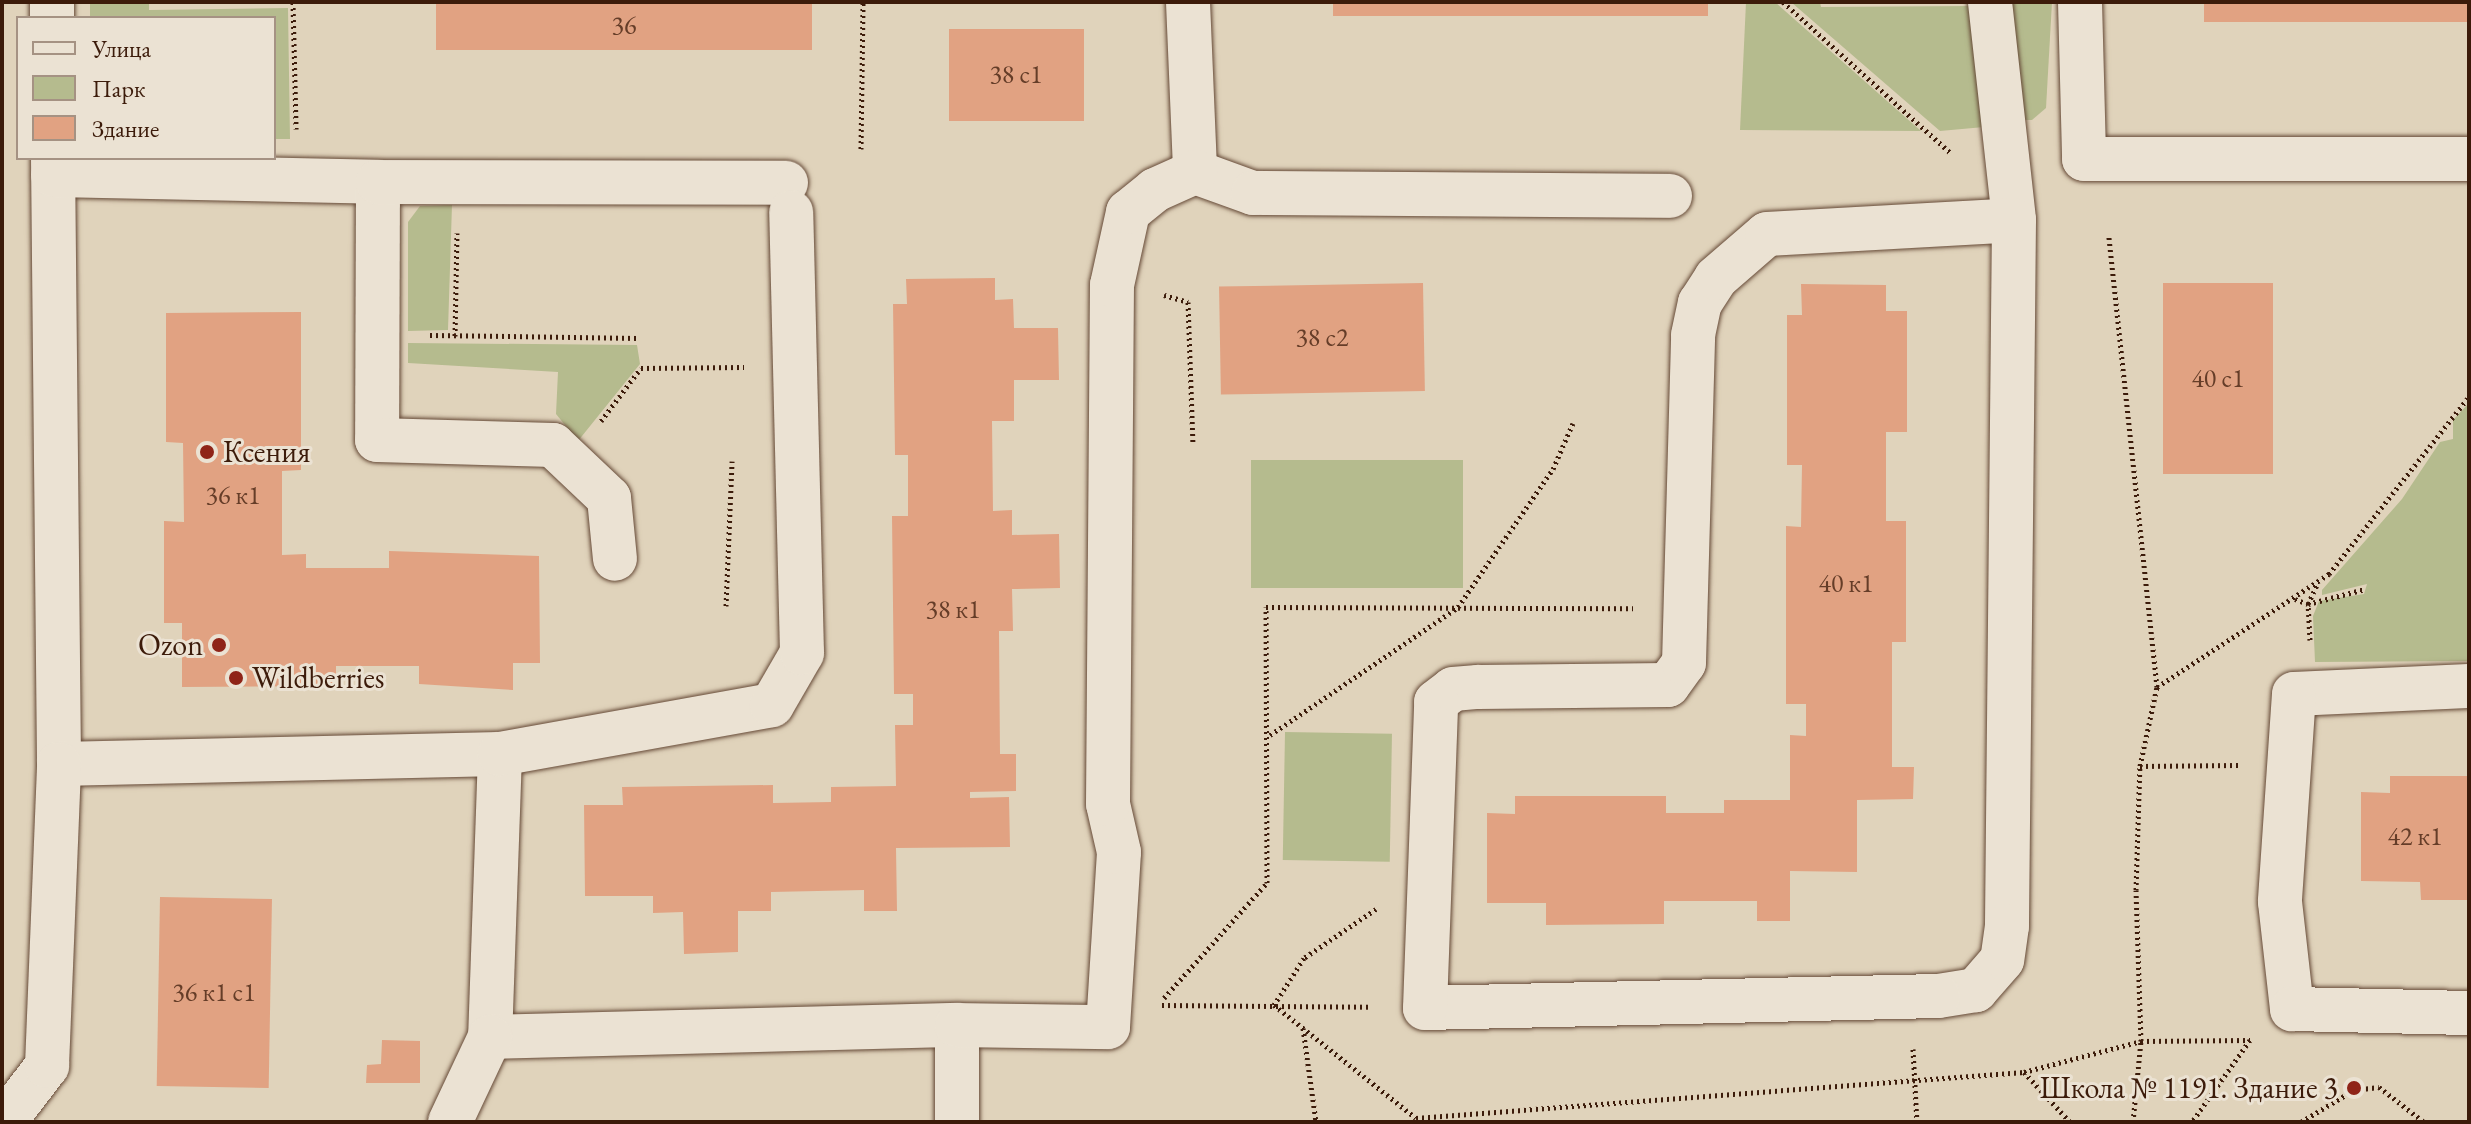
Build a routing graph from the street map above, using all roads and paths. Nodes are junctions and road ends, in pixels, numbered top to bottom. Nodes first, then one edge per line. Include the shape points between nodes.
1 (293, 2) edge
2 (863, 2) edge
3 (1188, 2) edge
4 (1783, 2) edge
5 (1990, 2) edge
6 (2080, 2) edge
7 (297, 136) dead end
8 (861, 149) dead end
9 (1955, 157) dead end
10 (2469, 159) edge
11 (53, 166) edge
12 (1195, 172) junction
13 (378, 182) junction
14 (1670, 196) dead end
15 (458, 216) dead end
16 (2014, 220) junction
17 (2109, 237) dead end
18 (1112, 285) junction
19 (377, 335) junction
20 (455, 336) junction
21 (638, 338) dead end
22 (797, 367) junction
23 (2469, 397) edge
24 (1573, 423) dead end
25 (591, 434) dead end
26 (1193, 443) dead end
27 (732, 461) dead end
28 (615, 559) dead end
29 (2317, 584) junction
30 (2365, 589) dead end
31 (2295, 599) junction
32 (2308, 604) junction
33 (726, 606) dead end
34 (1458, 607) junction
35 (1685, 609) junction
36 (2469, 686) edge
37 (2157, 687) junction
38 (2312, 693) junction
39 (1269, 736) junction
40 (500, 754) junction
41 (59, 764) junction
42 (2287, 764) junction
43 (2140, 766) junction
44 (1911, 996) junction
45 (1425, 1008) junction
46 (2469, 1013) edge
47 (957, 1025) junction
48 (1303, 1028) dead end
49 (490, 1037) junction
50 (2141, 1041) junction
51 (2024, 1072) junction
52 (1915, 1079) junction
53 (4, 1122) edge
54 (450, 1122) edge
55 (957, 1122) edge
56 (1316, 1122) edge
57 (1917, 1122) edge
58 (2070, 1122) edge
59 (2133, 1122) edge
60 (2192, 1122) edge
61 (2301, 1122) edge
62 (2424, 1122) edge

1 - 7 path
2 - 8 path
3 - 12 lane
4 - 9 path
5 - 16 lane
6 - 10 lane via 2084,159
11 - 13 lane
11 - 41 lane
12 - 14 lane via 1253,193
12 - 18 lane via 1155,190 1128,212
13 - 19 lane
13 - 22 lane via 788,198
15 - 20 path
16 - 35 lane via 1767,234 1716,278 1700,303 1693,335
16 - 44 lane via 2007,926 2002,960 1976,990
17 - 37 path
18 - 26 path via 1188,302
18 - 47 lane via 1108,804 1119,852 1108,1027
19 - 20 path
19 - 28 lane via 377,440 553,445 609,498
20 - 21 path
22 - 25 path via 641,368
22 - 40 lane via 802,653 772,705
23 - 29 path via 2390,504
24 - 34 path via 1553,469
27 - 33 path
29 - 31 path
29 - 32 path
30 - 32 path
31 - 32 path
31 - 37 path
32 - 38 path
34 - 35 path
34 - 39 path
34 - 39 path via 1266,607
35 - 45 lane via 1684,663 1668,685 1478,687 1453,689 1436,702
36 - 38 lane
37 - 43 path
38 - 42 lane via 2294,694
39 - 45 path via 1267,883 1158,1005
40 - 41 lane
40 - 49 lane
41 - 53 lane via 47,1066
42 - 43 path
42 - 46 lane via 2280,902 2292,1009
43 - 50 path
44 - 45 lane
44 - 52 path
47 - 49 lane
47 - 55 lane
48 - 56 path
49 - 54 lane
50 - 51 path
50 - 59 path
50 - 60 path via 2250,1040
51 - 52 path
51 - 58 path
52 - 57 path
61 - 62 path via 2354,1090 2379,1087

